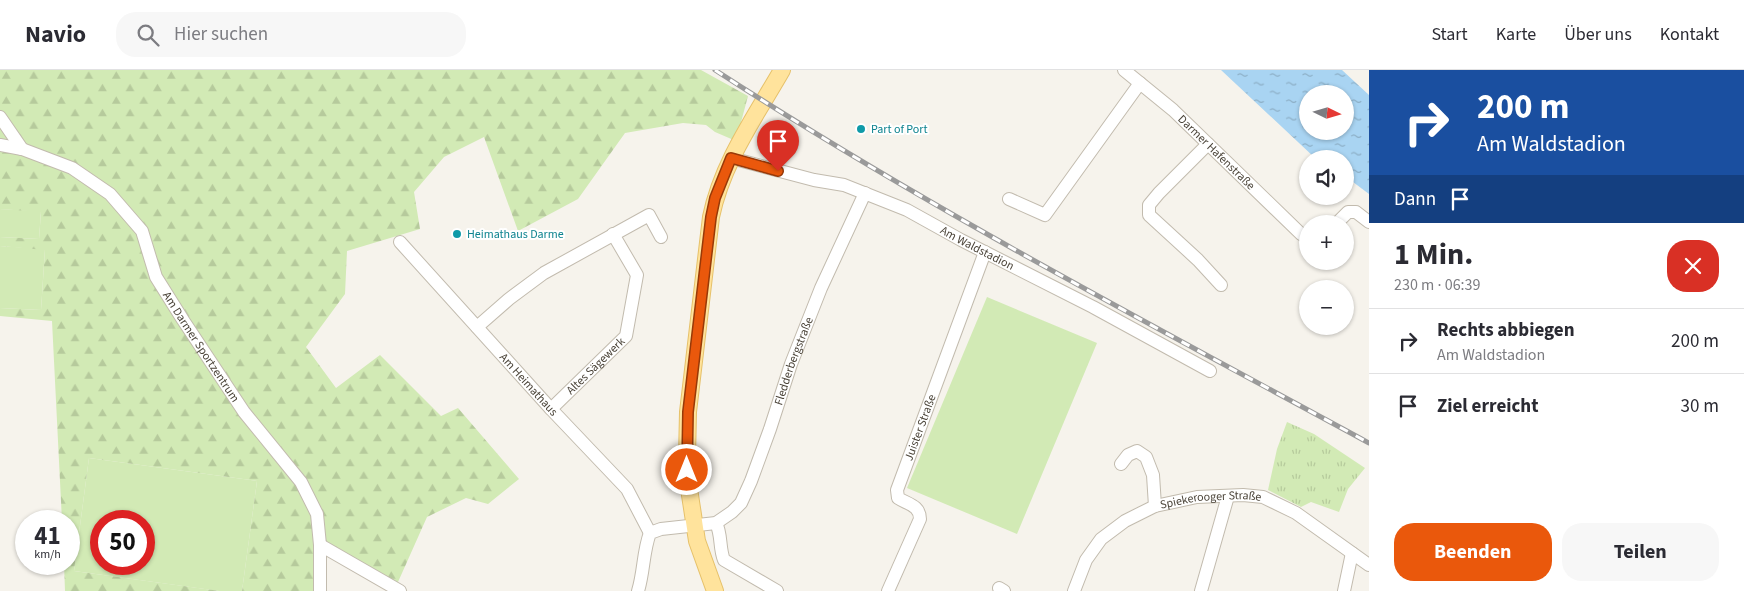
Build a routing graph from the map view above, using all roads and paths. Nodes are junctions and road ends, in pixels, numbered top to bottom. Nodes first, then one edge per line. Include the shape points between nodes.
1 (782, 70) edge
2 (1124, 70) edge
3 (1140, 83) junction
4 (0, 117) edge
5 (1208, 144) junction
6 (0, 145) edge
7 (22, 149) junction
8 (0, 156) edge
9 (731, 158) junction
10 (865, 193) junction
11 (1009, 199) dead end
12 (1345, 215) edge
13 (1369, 222) edge
14 (1299, 232) edge
15 (613, 234) junction
16 (661, 237) dead end
17 (400, 242) dead end
18 (985, 252) junction
19 (1220, 285) dead end
20 (477, 327) junction
21 (1210, 371) dead end
22 (551, 409) junction
23 (1121, 464) dead end
24 (1228, 496) junction
25 (1156, 506) junction
26 (716, 523) junction
27 (693, 526) junction
28 (650, 533) junction
29 (320, 545) junction
30 (1352, 553) junction
31 (1369, 565) edge
32 (320, 591) edge
33 (400, 591) edge
34 (638, 591) edge
35 (715, 591) edge
36 (777, 591) edge
37 (888, 591) edge
38 (1074, 591) edge
39 (1201, 591) edge
40 (1344, 591) edge

1 - 9 main road
2 - 3 street, Darmer Hafenstraße
3 - 5 street, Darmer Hafenstraße
3 - 11 street via 1045,215
4 - 7 street
5 - 14 street, Darmer Hafenstraße
5 - 19 street via 1159,193 1150,205 1150,215
6 - 7 street, Am Darmer Sportzentrum
7 - 8 street
7 - 29 street, Am Darmer Sportzentrum via 72,168 110,194 142,231 156,277 183,320 244,412 301,482 317,514
9 - 10 street, Am Waldstadion
9 - 27 main road via 711,217 688,412 688,482
10 - 18 street, Am Waldstadion via 907,210
10 - 26 street, Fledderbergstraße via 790,364 751,481 741,503
12 - 13 street via 1356,212
15 - 16 street via 649,216
15 - 20 street via 544,272
15 - 22 street, Altes Sägewerk via 637,275 626,336
17 - 20 street, Am Heimathaus
18 - 21 street, Am Waldstadion
18 - 37 street, Juister Straße via 899,483 898,498 917,508 920,519
20 - 22 street, Am Heimathaus
22 - 28 street, Am Heimathaus via 626,489
23 - 25 street via 1128,455 1137,451 1146,457 1153,475
24 - 25 street, Spiekerooger Straße via 1197,496
24 - 30 street, Spiekerooger Straße via 1263,497 1296,513
24 - 39 street
25 - 38 street, Spiekerooger Straße via 1125,521 1101,539 1086,560
26 - 27 street
26 - 36 street via 724,560
27 - 28 street via 661,528
27 - 35 main road
28 - 34 street
29 - 32 street, Am Darmer Sportzentrum
29 - 33 street
30 - 31 street, Spiekerooger Straße
30 - 40 street

